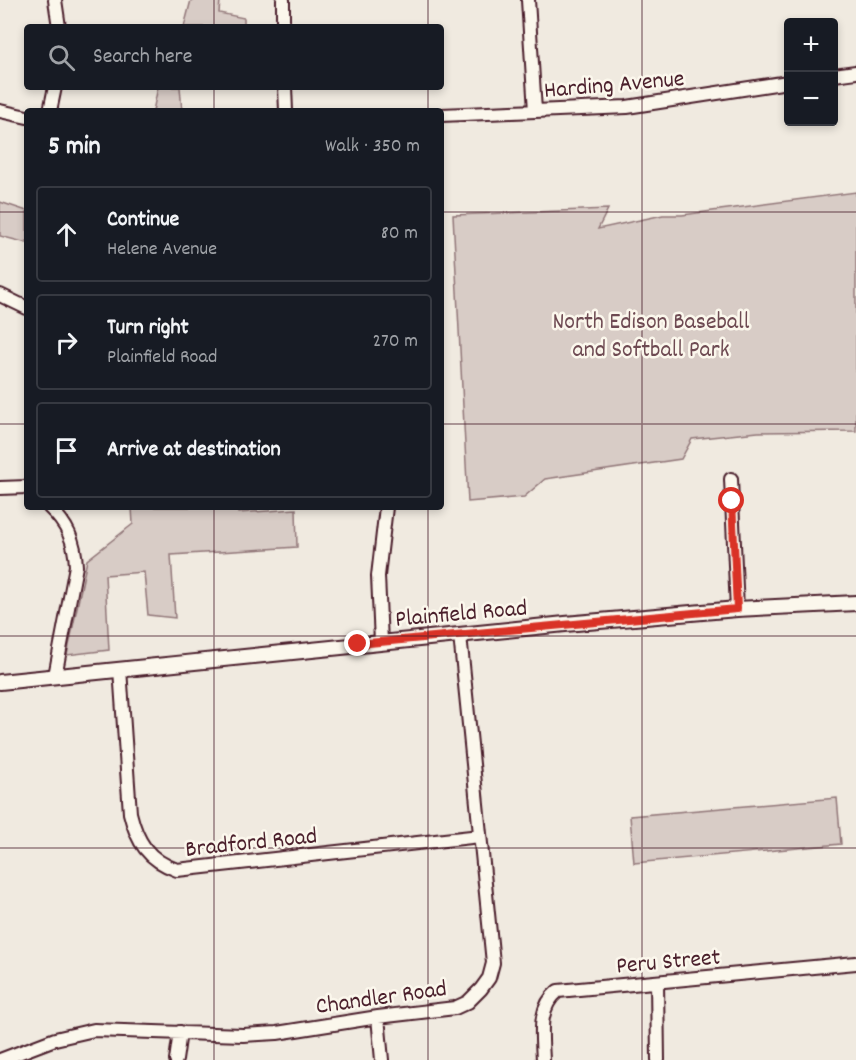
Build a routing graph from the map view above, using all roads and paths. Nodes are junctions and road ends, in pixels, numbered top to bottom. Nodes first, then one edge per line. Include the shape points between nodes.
1 (55, 0) edge
2 (283, 0) edge
3 (528, 0) edge
4 (59, 24) edge
5 (282, 24) edge
6 (856, 72) edge
7 (838, 74) edge
8 (784, 83) edge
9 (54, 90) edge
10 (285, 90) edge
11 (51, 108) edge
12 (286, 108) edge
13 (0, 111) edge
14 (535, 111) junction
15 (444, 115) edge
16 (24, 116) edge
17 (0, 295) edge
18 (24, 307) edge
19 (731, 479) dead end
20 (24, 487) edge
21 (0, 488) edge
22 (52, 510) edge
23 (386, 510) edge
24 (856, 603) edge
25 (737, 609) junction
26 (460, 636) junction
27 (381, 642) junction
28 (120, 669) junction
29 (55, 676) junction
30 (0, 682) edge
31 (480, 836) junction
32 (856, 963) edge
33 (657, 982) junction
34 (378, 1017) junction
35 (180, 1032) junction
36 (0, 1060) edge
37 (176, 1060) edge
38 (382, 1060) edge
39 (543, 1060) edge
40 (658, 1060) edge

1 - 4 street
2 - 5 street
3 - 14 street
6 - 7 street
8 - 14 street, Harding Avenue via 627,107
9 - 11 street
10 - 12 street
13 - 16 street
14 - 15 street, Harding Avenue
17 - 18 street
19 - 25 street
20 - 21 street
22 - 29 street via 64,521 76,552
23 - 27 street via 378,576
24 - 25 street, Plainfield Road
25 - 26 street, Plainfield Road
26 - 27 street, Plainfield Road
26 - 31 street, Chandler Road
27 - 28 street, Plainfield Road
28 - 29 street, Plainfield Road
28 - 31 street, Bradford Road via 130,813 135,835 148,855 164,866 177,870
29 - 30 street, Plainfield Road
31 - 34 street, Chandler Road via 492,951 489,978 468,1002 456,1008
32 - 33 street, Peru Street
33 - 39 street, Peru Street via 558,991 544,1009
33 - 40 street
34 - 35 street, Chandler Road via 277,1033
34 - 38 street
35 - 36 street, Chandler Road via 94,1030 55,1039
35 - 37 street

